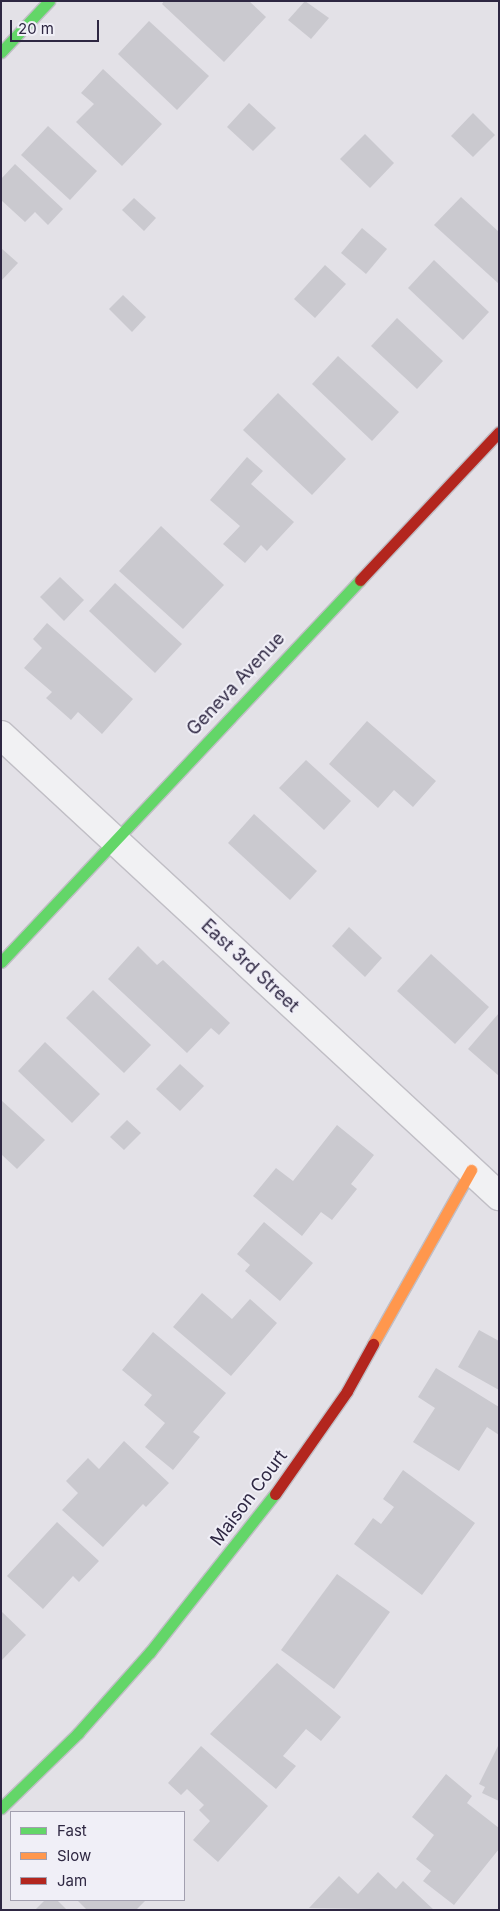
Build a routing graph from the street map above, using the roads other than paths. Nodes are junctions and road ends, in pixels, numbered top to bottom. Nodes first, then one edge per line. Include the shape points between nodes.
1 (49, 1) edge
2 (1, 52) edge
3 (499, 432) edge
4 (1, 735) edge
5 (114, 839) junction
6 (1, 962) edge
7 (471, 1170) junction
8 (499, 1196) edge
9 (1, 1808) edge

1 - 2 street
3 - 5 street, Geneva Avenue
4 - 5 street, East 3rd Street
5 - 6 street, Geneva Avenue
5 - 7 street, East 3rd Street
7 - 8 street, East 3rd Street
7 - 9 street, Maison Court via 347,1391 272,1499 150,1652 78,1732

